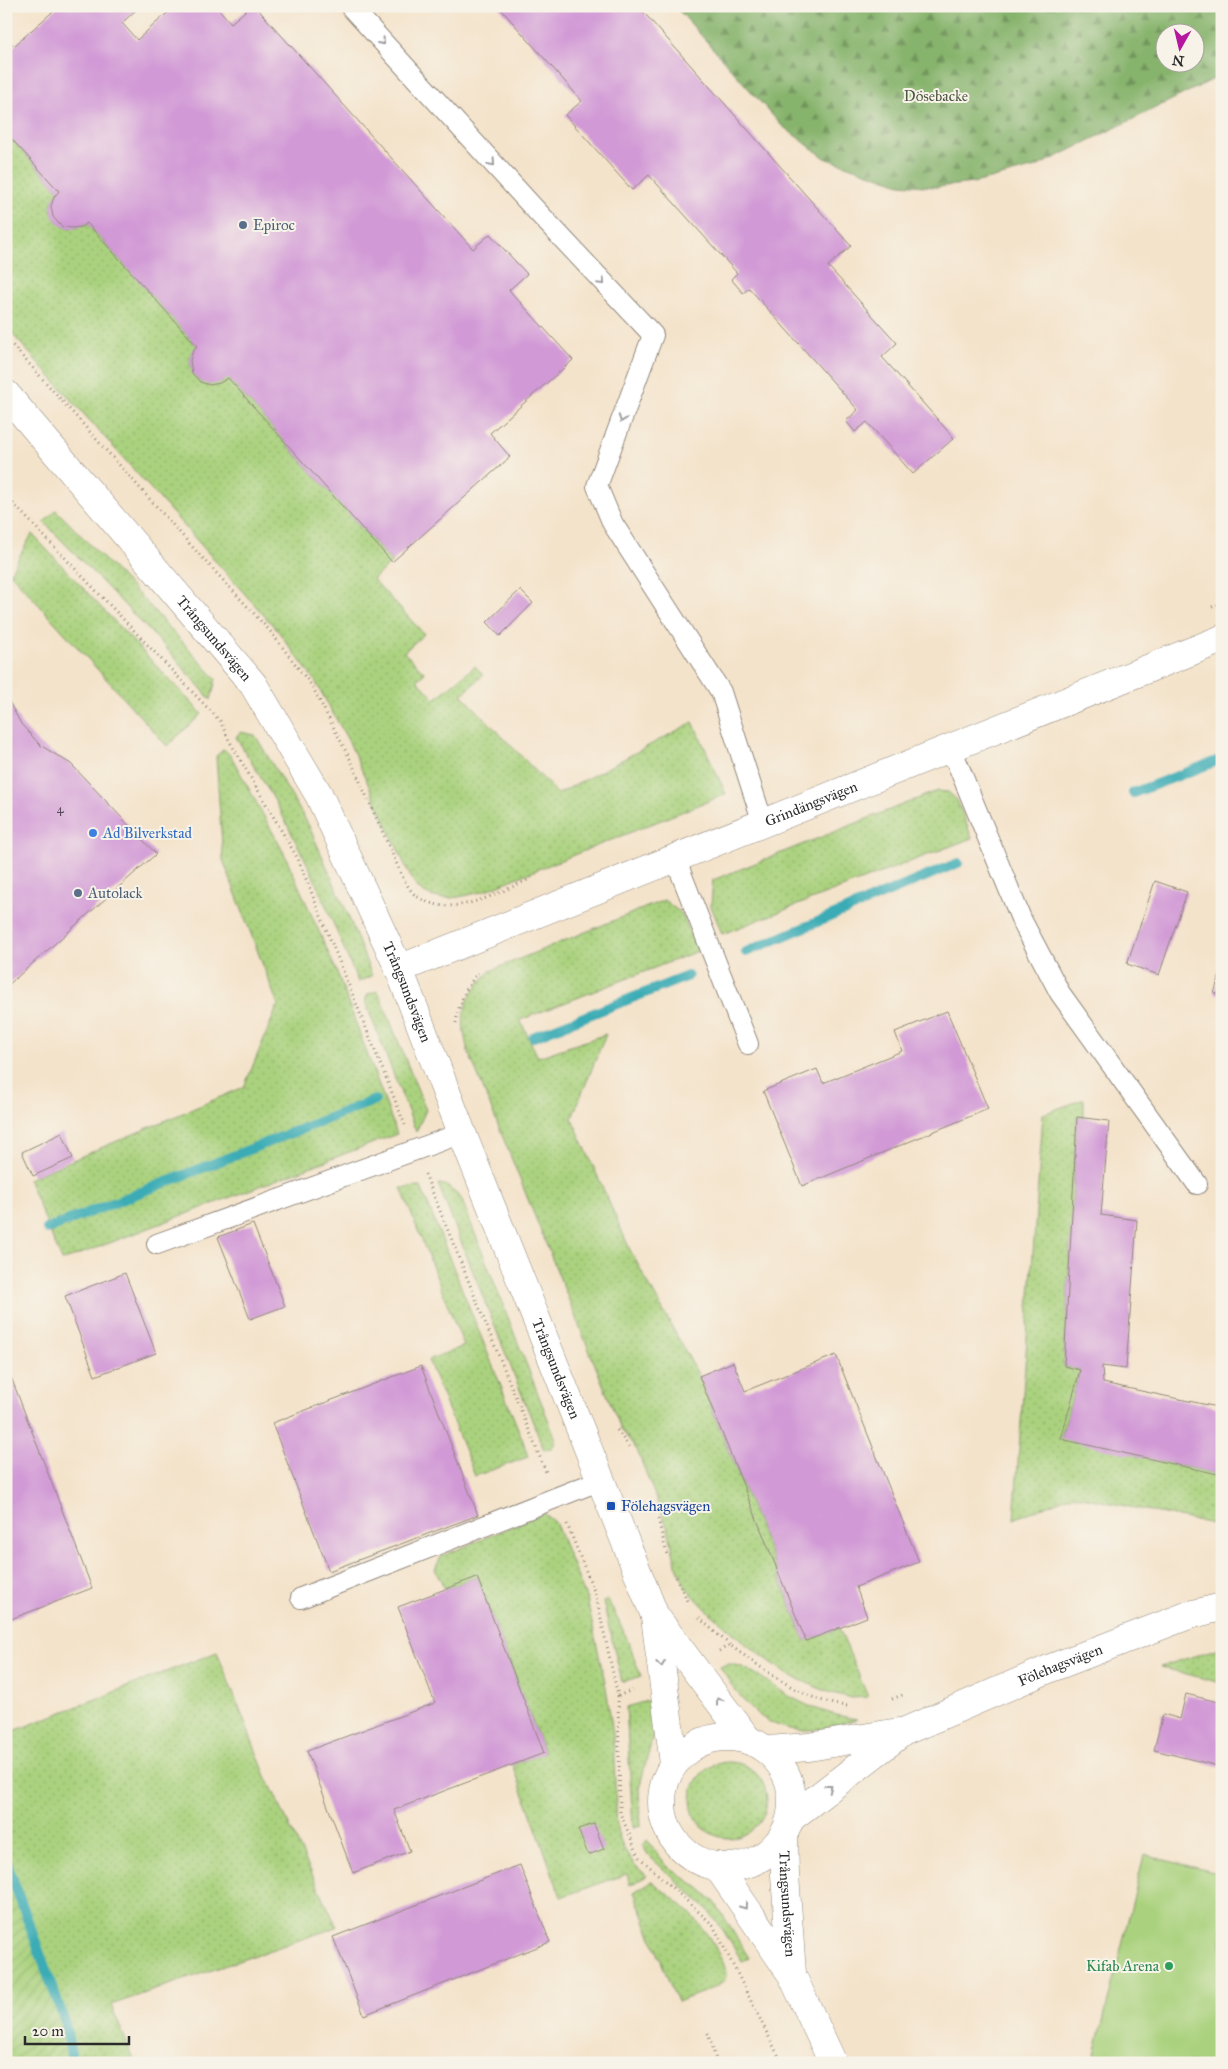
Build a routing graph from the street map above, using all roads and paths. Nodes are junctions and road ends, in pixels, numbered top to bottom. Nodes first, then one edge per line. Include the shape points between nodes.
1 (350, 6) edge
2 (6, 338) edge
3 (6, 394) edge
4 (6, 405) edge
5 (41, 436) junction
6 (6, 496) edge
7 (1222, 639) edge
8 (951, 748) junction
9 (763, 824) junction
10 (675, 858) junction
11 (532, 879) dead end
12 (400, 970) junction
13 (481, 970) dead end
14 (455, 1031) dead end
15 (748, 1044) dead end
16 (462, 1133) junction
17 (415, 1150) junction
18 (1197, 1184) dead end
19 (157, 1244) dead end
20 (614, 1424) dead end
21 (630, 1448) dead end
22 (600, 1480) junction
23 (556, 1497) junction
24 (658, 1519) dead end
25 (668, 1555) dead end
26 (675, 1574) dead end
27 (302, 1598) dead end
28 (1222, 1607) edge
29 (691, 1611) dead end
30 (655, 1616) junction
31 (697, 1616) dead end
32 (730, 1645) junction
33 (692, 1665) junction
34 (663, 1678) junction
35 (910, 1692) dead end
36 (618, 1696) junction
37 (884, 1702) dead end
38 (851, 1707) dead end
39 (903, 1732) junction
40 (758, 1745) junction
41 (674, 1764) junction
42 (787, 1826) junction
43 (717, 1866) junction
44 (792, 1975) junction
45 (708, 2033) dead end
46 (717, 2063) edge
47 (782, 2063) edge
48 (833, 2063) edge

1 -> 9 lane via 653,335 597,486 613,524 721,692
2 - 11 path via 270,631 312,686 350,759 403,878 414,893 429,902 448,906 467,904
3 - 5 main road, Trångsundsvägen
4 - 5 main road, Trångsundsvägen
5 - 12 main road, Trångsundsvägen via 254,684 319,795
6 - 17 path via 220,721 298,859
7 - 8 main road, Grindängsvägen
8 - 9 main road, Grindängsvägen
8 - 18 lane via 1022,921 1060,993
9 - 10 main road, Grindängsvägen
10 - 12 main road, Grindängsvägen
10 - 15 lane
12 - 16 main road, Trångsundsvägen
13 - 14 path via 470,982 463,998
16 - 17 lane
16 - 22 main road, Trångsundsvägen
17 - 19 lane
17 - 23 path
20 - 21 path
22 - 23 lane
22 - 30 main road, Trångsundsvägen
23 - 27 lane
23 - 36 path via 596,1596
24 - 25 path
26 - 29 path
28 - 39 main road, Fölehagsvägen via 1189,1615 1051,1668
30 - 33 main road, Trångsundsvägen
30 -> 34 main road, Trångsundsvägen
31 - 32 path
32 - 33 path
32 - 38 path via 781,1682 836,1705
40 -> 33 main road, Trångsundsvägen
34 - 36 path
34 - 41 main road, Trångsundsvägen
35 - 37 path
36 - 47 path via 620,1813 639,1857 714,1925
39 - 40 main road, Fölehagsvägen via 809,1747
42 -> 39 main road, Fölehagsvägen
40 - 41 main road via 728,1736 709,1739 689,1748
40 - 42 main road via 782,1766 790,1782 793,1800
41 - 43 main road via 664,1784 662,1806 667,1827 679,1845 696,1859
42 - 43 main road via 772,1850 755,1861
42 - 44 main road, Trångsundsvägen via 785,1875
43 -> 44 main road, Trångsundsvägen
44 - 48 main road, Trångsundsvägen
45 - 46 path

